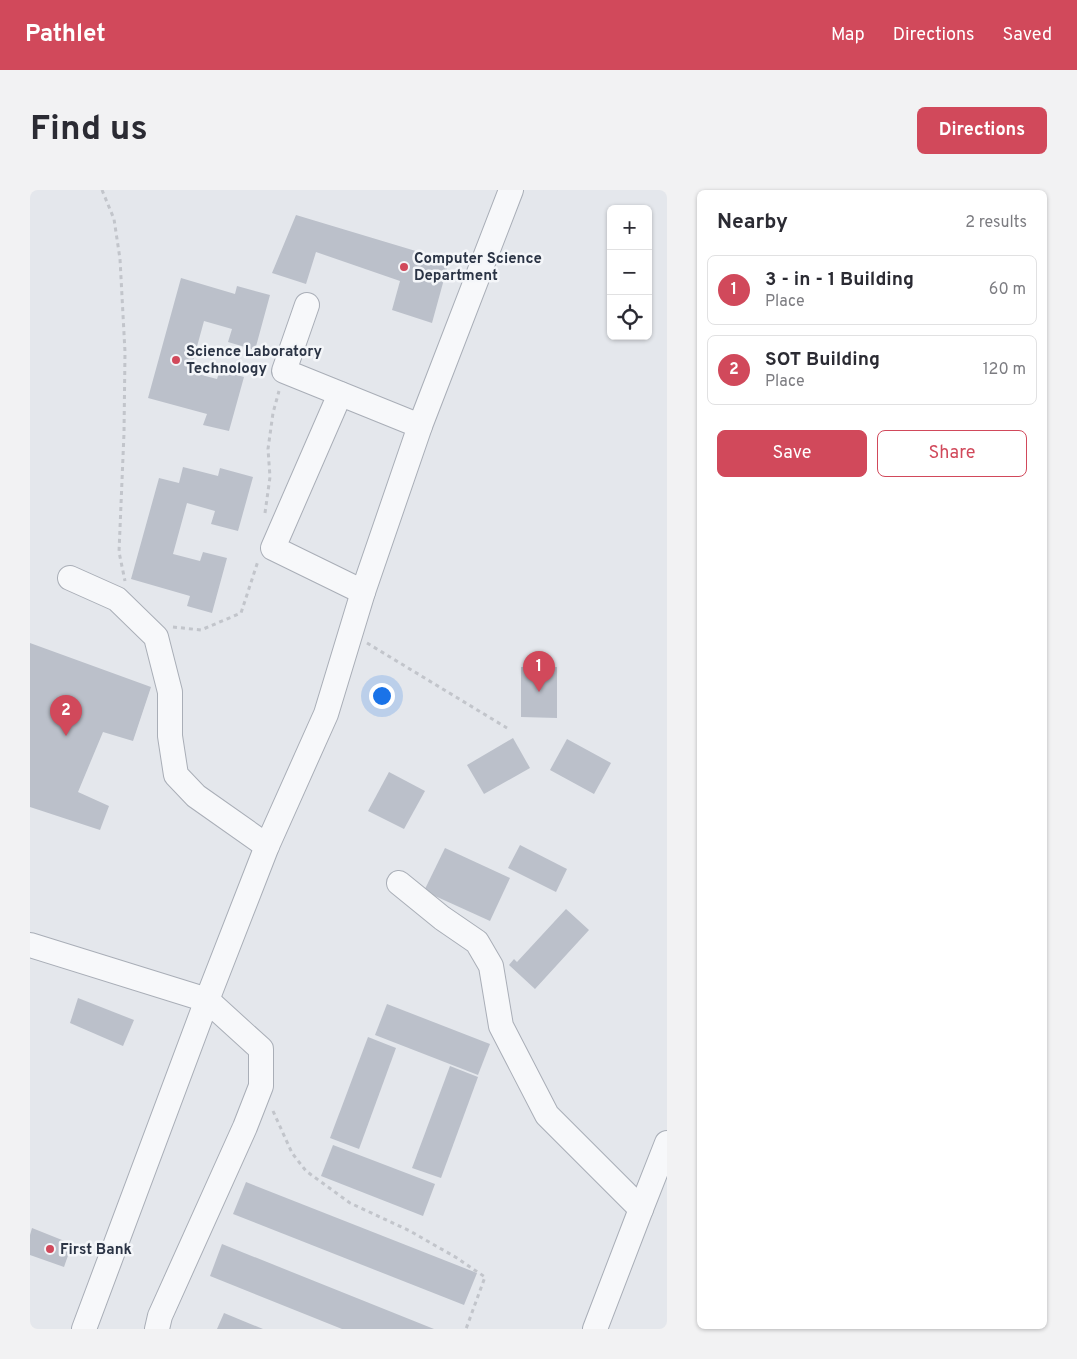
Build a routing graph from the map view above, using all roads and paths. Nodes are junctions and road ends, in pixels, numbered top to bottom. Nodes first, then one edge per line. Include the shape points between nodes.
1 (102, 190) edge
2 (511, 190) edge
3 (307, 305) dead end
4 (284, 371) junction
5 (340, 394) junction
6 (420, 426) junction
7 (264, 518) dead end
8 (260, 554) dead end
9 (70, 578) dead end
10 (364, 592) junction
11 (135, 616) junction
12 (351, 633) junction
13 (507, 728) dead end
14 (267, 846) junction
15 (399, 883) dead end
16 (30, 945) edge
17 (207, 1000) junction
18 (262, 1086) junction
19 (667, 1143) edge
20 (641, 1209) junction
21 (84, 1329) edge
22 (157, 1329) edge
23 (466, 1329) edge
24 (595, 1329) edge

1 - 11 path via 114,219 120,259 125,352 119,552
2 - 6 street
3 - 4 street
4 - 5 street
4 - 7 path via 268,449 270,477
5 - 6 street
5 - 10 street via 273,548
6 - 10 street
8 - 11 path via 241,613 200,630
9 - 11 street via 117,599
10 - 12 street
11 - 14 street via 156,637 170,692 170,736 176,774 196,796
12 - 13 path
12 - 14 street via 326,714
14 - 17 street
15 - 20 street via 477,942 491,966 501,1026 547,1115
16 - 17 street
17 - 18 street via 261,1049
17 - 21 street
18 - 22 street
18 - 23 path via 292,1153 306,1171 350,1203 410,1231 458,1258 485,1278
19 - 20 street
20 - 24 street

